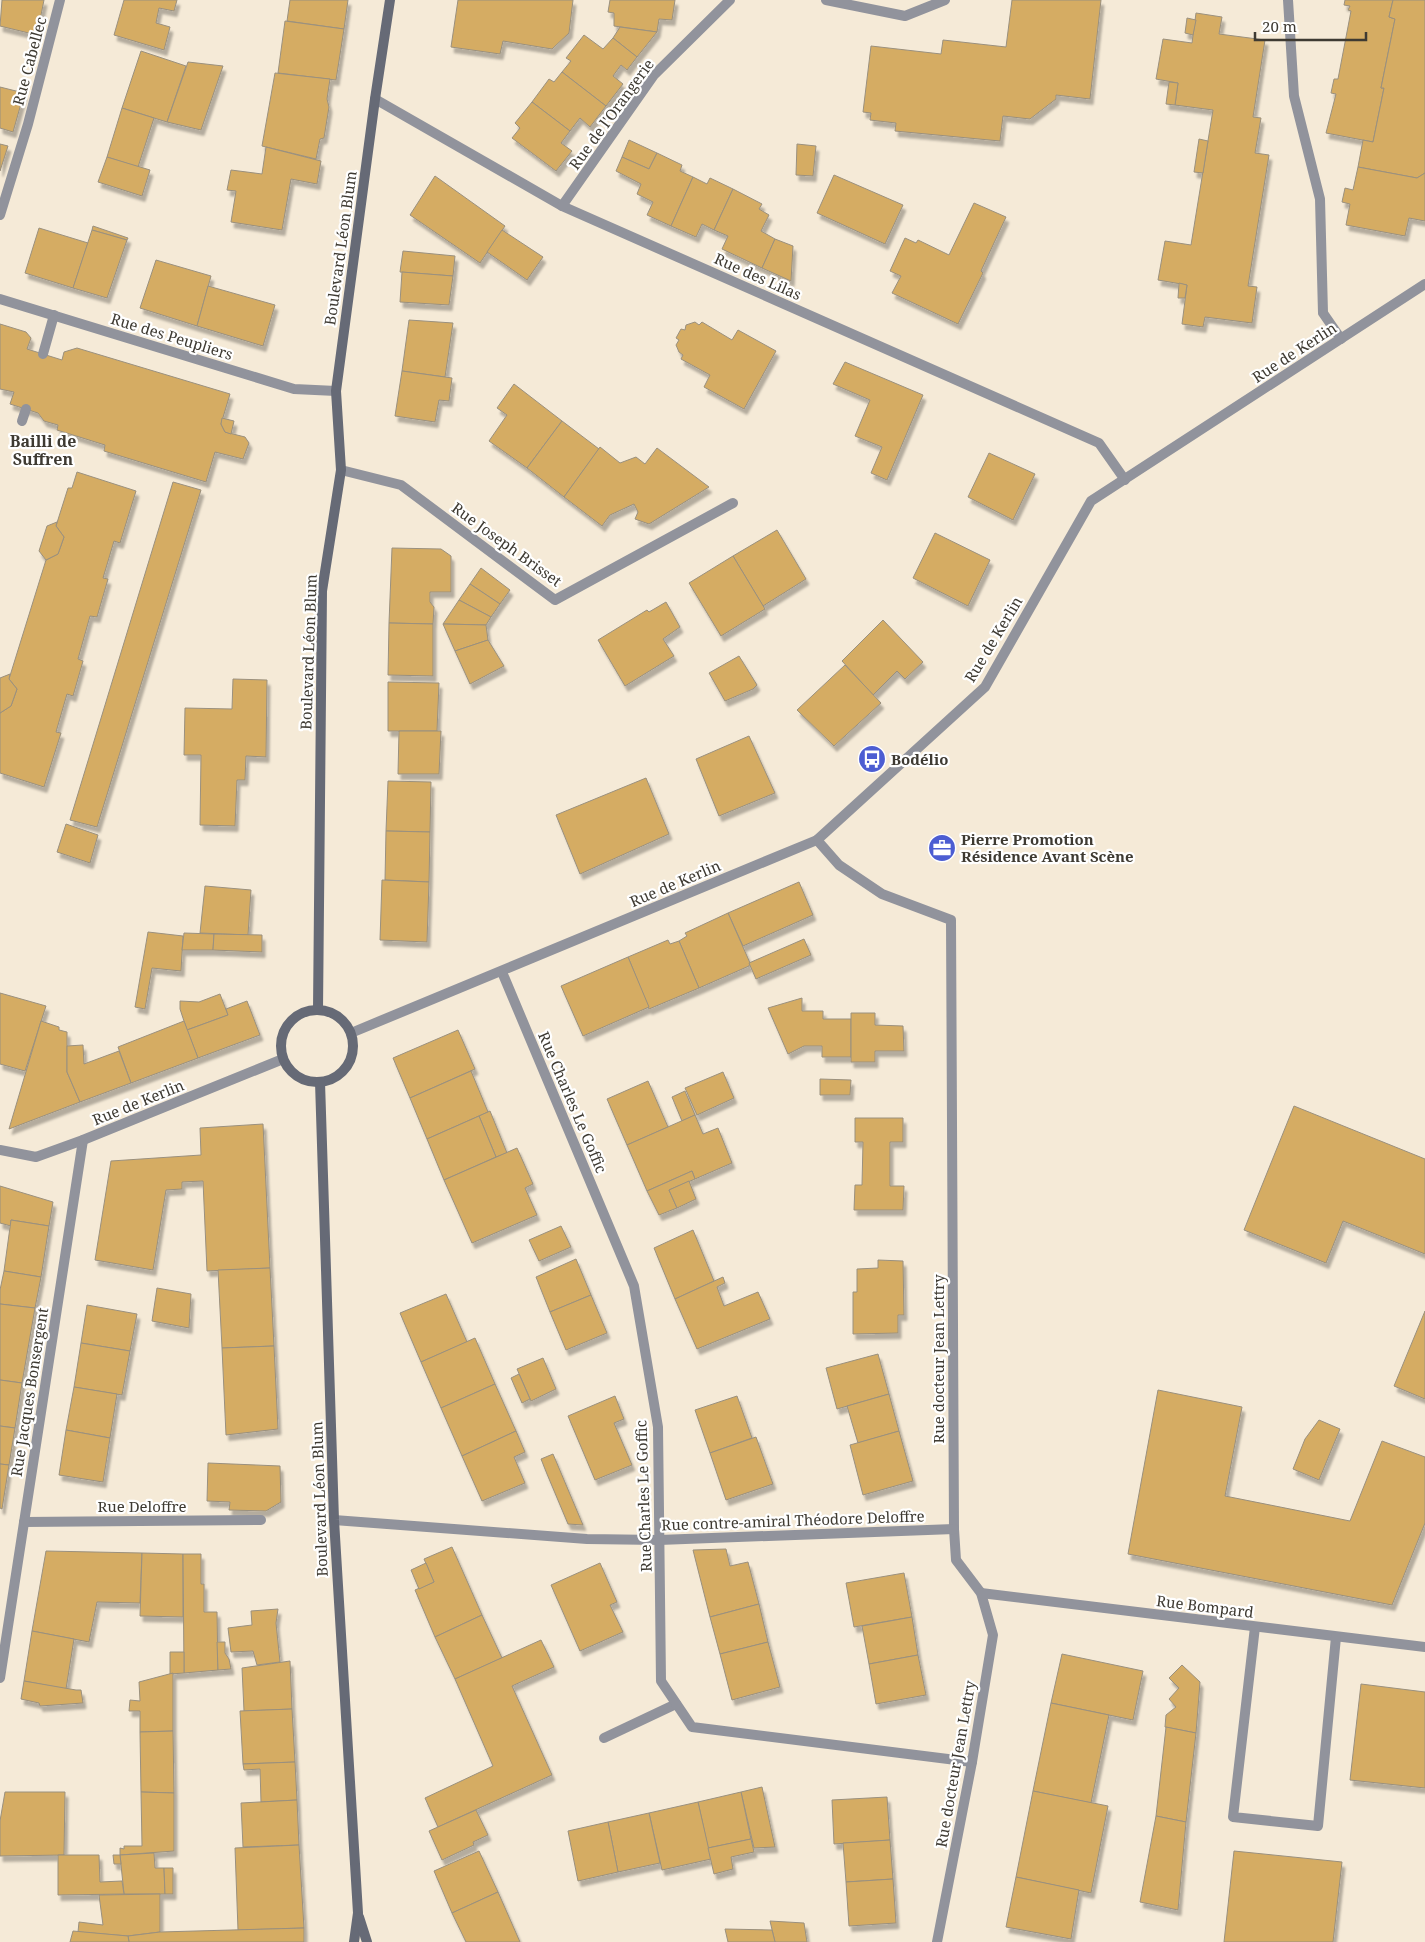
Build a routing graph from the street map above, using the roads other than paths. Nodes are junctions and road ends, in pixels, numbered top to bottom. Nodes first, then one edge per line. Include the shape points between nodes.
1 (60, 0) edge
2 (390, 0) edge
3 (730, 0) edge
4 (826, 0) edge
5 (945, 0) edge
6 (1288, 0) edge
7 (374, 99) junction
8 (562, 206) junction
9 (0, 216) edge
10 (1425, 284) edge
11 (0, 299) edge
12 (54, 316) junction
13 (1341, 339) junction
14 (42, 354) dead end
15 (336, 391) junction
16 (26, 409) dead end
17 (22, 421) dead end
18 (341, 470) junction
19 (1125, 480) junction
20 (734, 503) dead end
21 (817, 840) junction
22 (502, 972) junction
23 (318, 1010) junction
24 (351, 1033) junction
25 (283, 1059) junction
26 (320, 1082) junction
27 (83, 1140) junction
28 (0, 1150) edge
29 (261, 1520) dead end
30 (334, 1520) junction
31 (24, 1522) junction
32 (954, 1529) junction
33 (659, 1540) junction
34 (981, 1594) junction
35 (1256, 1627) junction
36 (1336, 1637) junction
37 (1425, 1647) edge
38 (0, 1678) edge
39 (676, 1704) junction
40 (604, 1738) dead end
41 (972, 1762) junction
42 (358, 1913) junction
43 (354, 1942) edge
44 (366, 1942) edge
45 (937, 1942) edge

1 - 9 street, Rue Cabellec
2 - 7 main road, Boulevard Léon Blum
3 - 8 street, Rue de l'Orangerie via 654,75
4 - 5 street via 905,16
6 - 13 street via 1294,96 1320,199 1322,313
7 - 8 street, Rue des Lilas
7 - 15 main road, Boulevard Léon Blum
8 - 19 street, Rue des Lilas via 1100,443
10 - 13 street, Rue de Kerlin
11 - 12 street, Rue des Peupliers
12 - 14 street
12 - 15 street, Rue des Peupliers via 294,388
13 - 19 street, Rue de Kerlin
15 - 18 main road, Boulevard Léon Blum
16 - 17 street
18 - 20 street, Rue Joseph Brisset via 401,485 555,600
18 - 23 main road, Boulevard Léon Blum via 322,591
19 - 21 street, Rue de Kerlin via 1091,501 985,687
21 - 22 street, Rue de Kerlin
21 - 32 street, Rue docteur Jean Lettry via 839,865 882,894 951,920
22 - 24 street, Rue de Kerlin
22 - 33 street, Rue Charles Le Goffic via 634,1286 658,1427
23 - 24 main road via 338,1017
23 - 25 main road via 296,1017 288,1025 282,1035
24 - 26 main road via 352,1055 348,1066 331,1080
25 - 26 main road via 298,1077 308,1082
25 - 27 street, Rue de Kerlin
26 - 30 main road, Boulevard Léon Blum
27 - 28 street, Rue de Kerlin via 36,1156
27 - 31 street, Rue Jacques Bonsergent
29 - 31 street, Rue Deloffre
30 - 33 street, Rue contre-amiral Théodore Deloffre via 587,1539
30 - 42 main road, Boulevard Léon Blum
31 - 38 street, Rue Jacques Bonsergent
32 - 33 street, Rue contre-amiral Théodore Deloffre
32 - 34 street, Rue docteur Jean Lettry via 956,1560
33 - 39 street, Rue Charles Le Goffic via 661,1681
34 - 35 street, Rue Bompard
34 - 41 street, Rue docteur Jean Lettry via 992,1636
35 - 36 street, Rue Bompard
35 - 36 street via 1233,1817 1318,1826
36 - 37 street, Rue Bompard
39 - 40 street
39 - 41 street, Rue Charles Le Goffic via 692,1728
41 - 45 street, Rue docteur Jean Lettry
42 - 43 main road, Boulevard Léon Blum
42 - 44 main road, Boulevard Léon Blum

